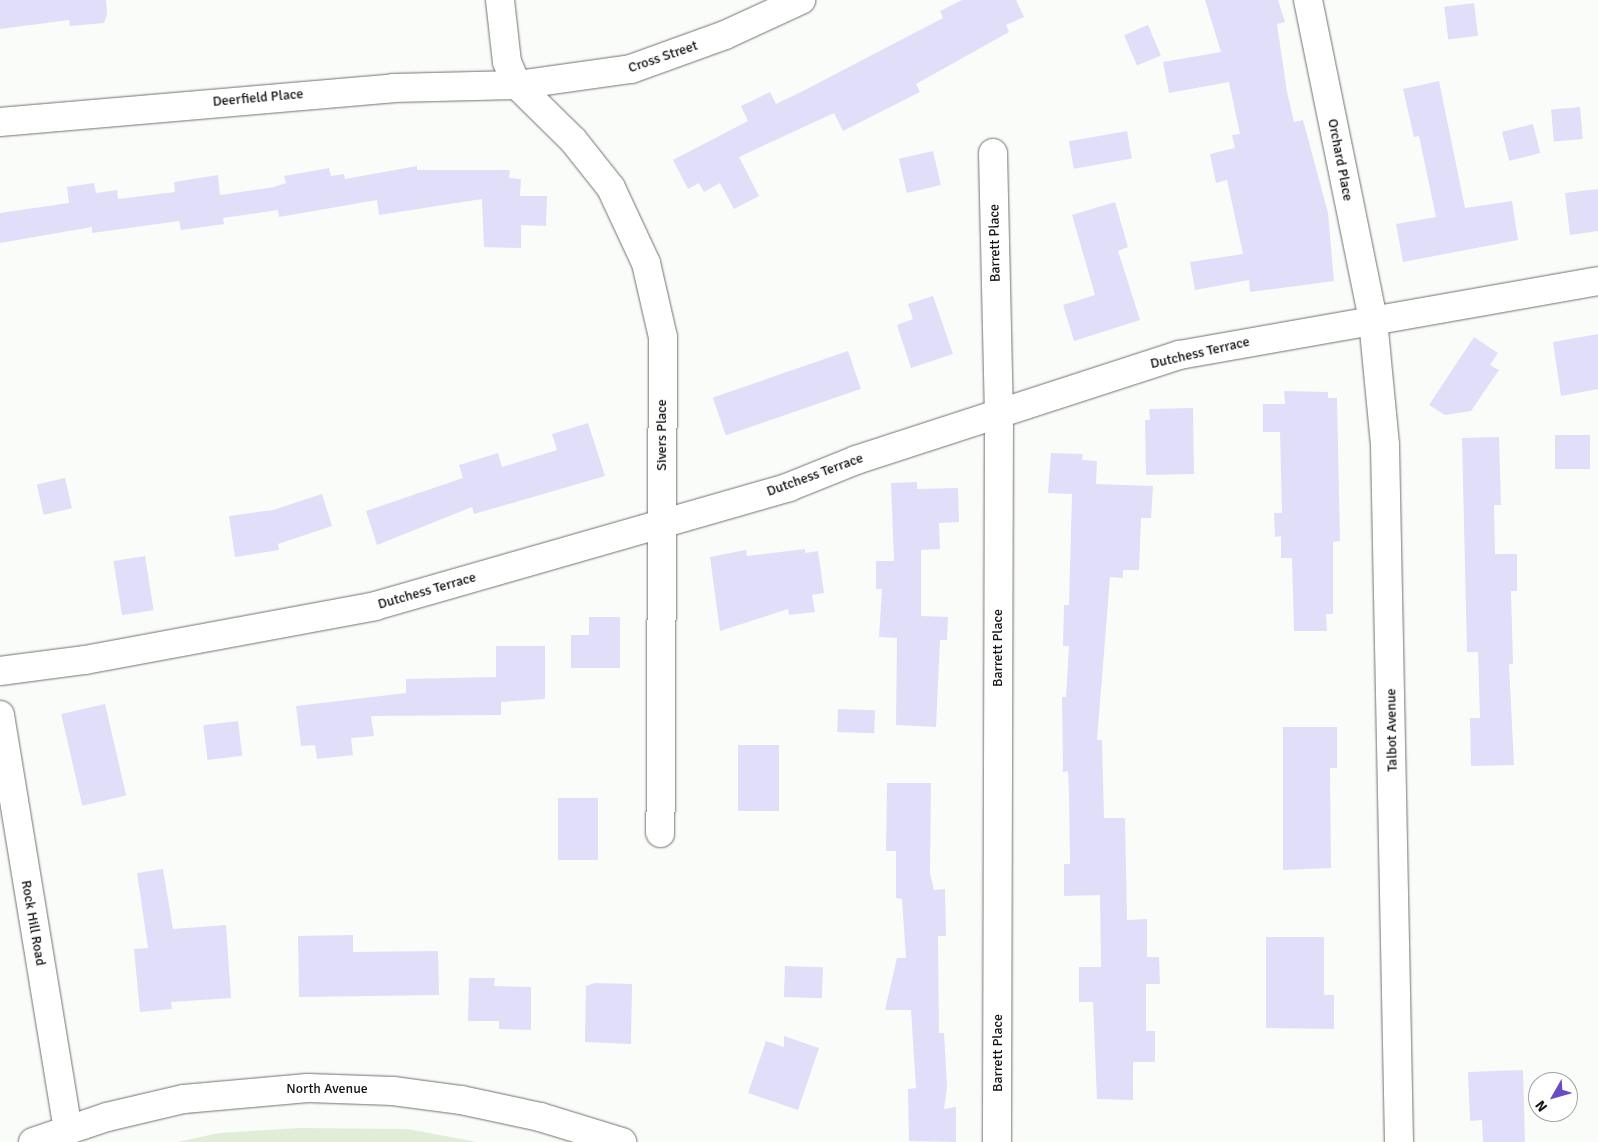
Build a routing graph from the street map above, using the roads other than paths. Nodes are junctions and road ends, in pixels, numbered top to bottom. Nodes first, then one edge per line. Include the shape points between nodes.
1 (500, 0) edge
2 (800, 0) edge
3 (1308, 0) edge
4 (517, 85) junction
5 (0, 122) edge
6 (993, 153) dead end
7 (1598, 280) edge
8 (1373, 320) junction
9 (999, 411) junction
10 (665, 523) junction
11 (0, 670) edge
12 (0, 715) edge
13 (660, 832) dead end
14 (68, 1130) junction
15 (34, 1142) edge
16 (622, 1142) edge
17 (997, 1142) edge
18 (1399, 1142) edge

1 - 4 street via 508,62
2 - 4 street, Cross Street via 725,35 631,69
3 - 8 street, Orchard Place
4 - 5 street, Deerfield Place via 393,88
4 - 10 street, Sivers Place via 573,140 611,188 646,263 663,337 660,458
6 - 9 street, Barrett Place
7 - 8 street, Dutchess Terrace
8 - 9 street, Dutchess Terrace via 1179,355
8 - 18 street, Talbot Avenue via 1385,445
9 - 10 street, Dutchess Terrace via 789,487
9 - 17 street, Barrett Place
10 - 11 street, Dutchess Terrace via 375,606 85,660
10 - 13 street, Sivers Place
12 - 14 street, Rock Hill Road
14 - 15 street, North Avenue
14 - 16 street, North Avenue via 144,1108 226,1092 348,1088 489,1105

